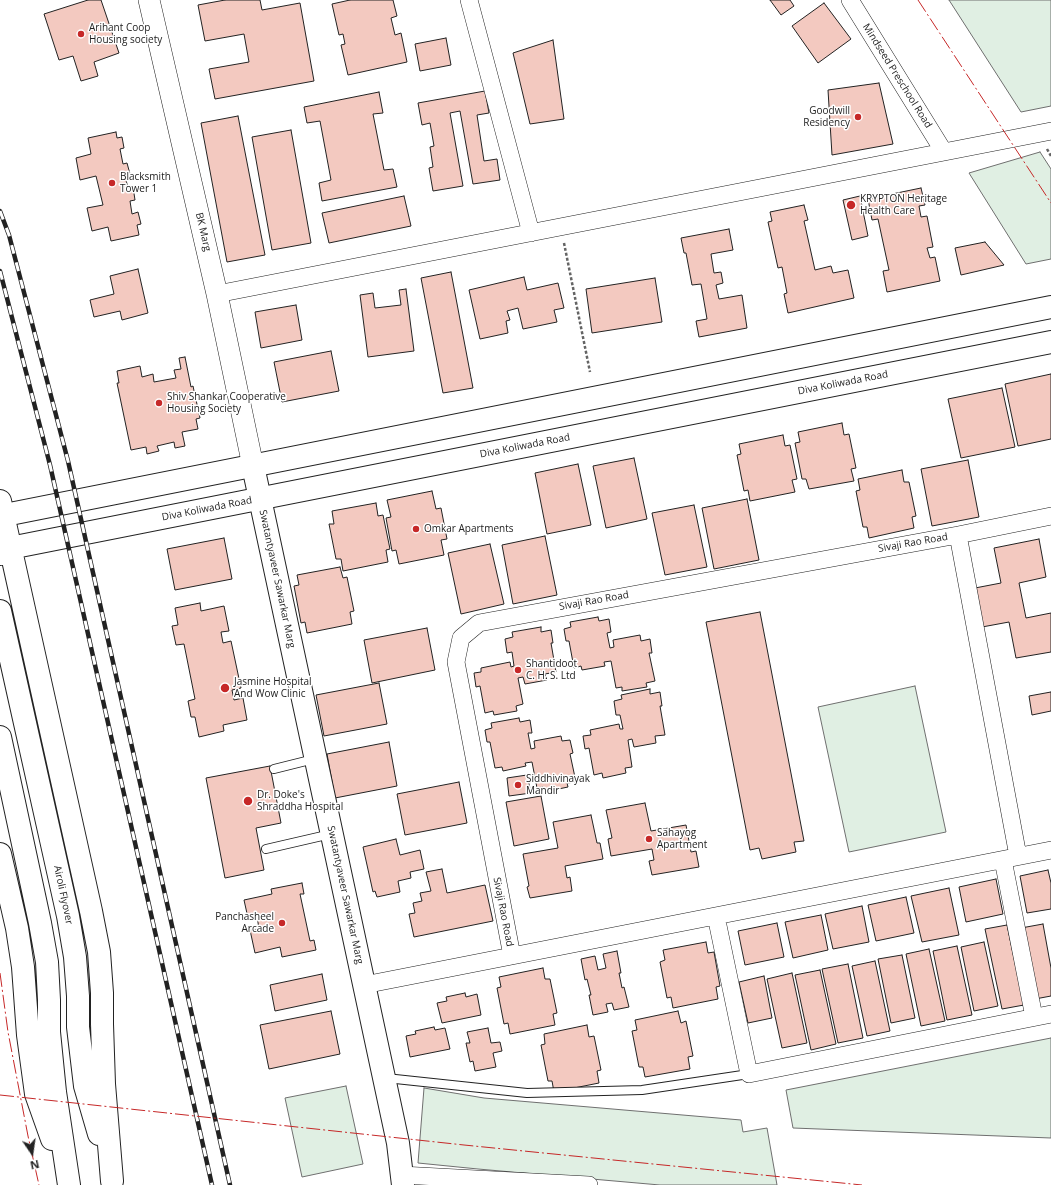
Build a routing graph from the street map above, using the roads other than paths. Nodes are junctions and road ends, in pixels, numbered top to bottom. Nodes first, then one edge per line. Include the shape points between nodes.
1 (149, 0) edge
2 (470, 0) edge
3 (850, 0) edge
4 (1051, 131) edge
5 (944, 152) junction
6 (531, 233) junction
7 (217, 294) junction
8 (1051, 307) edge
9 (1051, 342) edge
10 (253, 466) junction
11 (260, 498) junction
12 (1, 511) edge
13 (1051, 516) edge
14 (958, 535) junction
15 (5, 551) edge
16 (0, 611) edge
17 (0, 737) edge
18 (316, 759) junction
19 (274, 769) dead end
20 (332, 834) junction
21 (266, 849) dead end
22 (1051, 850) edge
23 (0, 854) edge
24 (1010, 858) junction
25 (716, 916) junction
26 (512, 956) junction
27 (364, 985) junction
28 (1051, 1014) edge
29 (1034, 1017) junction
30 (749, 1074) junction
31 (384, 1078) junction
32 (402, 1180) edge
33 (113, 1183) edge
34 (68, 1185) edge
35 (589, 1185) edge

1 - 7 street, BK Marg
2 - 6 street
3 - 5 street, Mindseed Preschool Road
4 - 5 street
5 - 6 street
6 - 7 street
7 - 10 street, BK Marg
8 - 10 main road
9 - 11 main road, Diva Koliwada Road
10 - 11 main road, Swatantyaveer Sawarkar Marg
10 - 12 main road
11 - 15 main road, Diva Koliwada Road
11 - 18 main road, Swatantyaveer Sawarkar Marg
12 - 15 main road
13 - 14 street, Sivaji Rao Road
14 - 24 street
14 - 26 street, Sivaji Rao Road via 479,623 461,638 456,662
15 - 33 main road via 90,903 99,952 104,1084
16 - 33 main road, Airoli Flyover via 68,916 75,957 78,1028 85,1086
17 - 34 main road via 47,962 49,1032
18 - 19 lane
18 - 20 main road, Swatantyaveer Sawarkar Marg
20 - 21 lane
20 - 27 main road, Swatantyaveer Sawarkar Marg
22 - 24 street
23 - 34 main road via 23,967 36,1094
24 - 25 street
24 - 29 street
25 - 26 street
25 - 30 street
26 - 27 street
27 - 31 main road, Swatantyaveer Sawarkar Marg
28 - 29 street
29 - 30 street
30 - 31 lane via 642,1090 527,1093
31 - 32 main road, Swatantyaveer Sawarkar Marg via 398,1143
32 - 35 street

